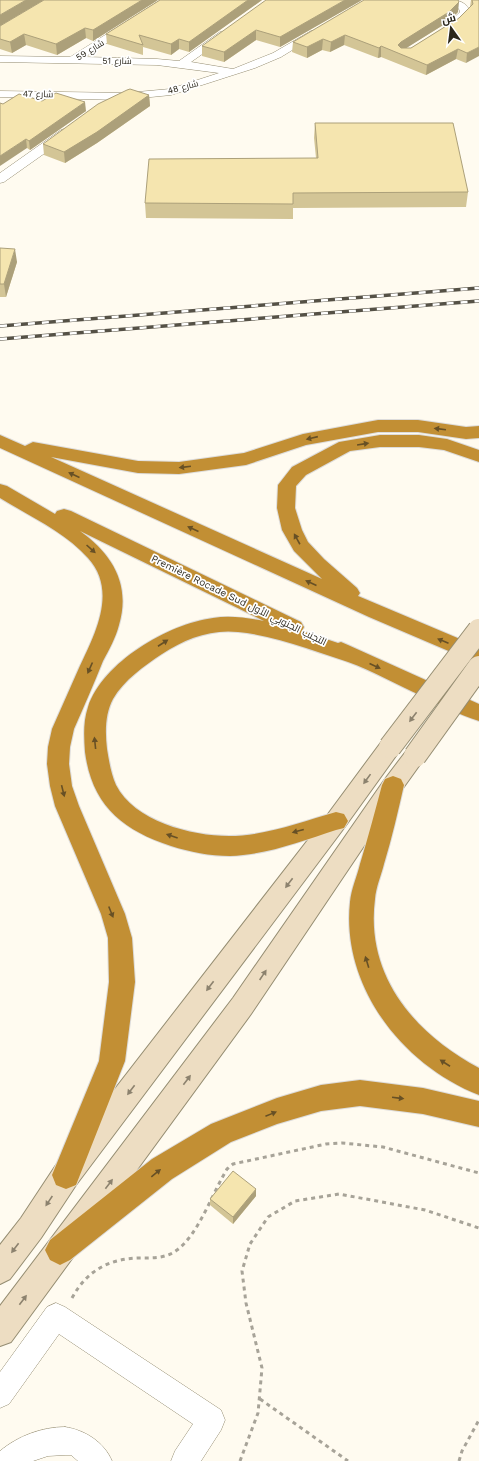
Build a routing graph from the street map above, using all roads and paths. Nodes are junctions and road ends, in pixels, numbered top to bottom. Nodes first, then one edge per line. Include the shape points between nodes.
1 (168, 0) edge
2 (452, 0) edge
3 (235, 26) edge
4 (324, 27) edge
5 (435, 36) edge
6 (0, 59) edge
7 (73, 60) junction
8 (183, 63) junction
9 (232, 71) junction
10 (3, 96) edge
11 (124, 96) junction
12 (102, 107) edge
13 (76, 125) edge
14 (0, 179) edge
15 (479, 432) edge
16 (4, 443) edge
17 (479, 456) edge
18 (0, 484) edge
19 (0, 490) edge
20 (376, 612) junction
21 (479, 630) edge
22 (353, 656) junction
23 (479, 656) edge
24 (479, 667) edge
25 (479, 713) edge
26 (393, 785) junction
27 (336, 821) junction
28 (479, 1082) edge
29 (479, 1114) edge
30 (479, 1173) edge
31 (66, 1175) junction
32 (479, 1228) edge
33 (60, 1250) junction
34 (0, 1269) edge
35 (62, 1320) junction
36 (0, 1331) edge
37 (0, 1395) edge
38 (260, 1399) junction
39 (479, 1420) edge
40 (9, 1461) edge
41 (98, 1461) edge
42 (185, 1461) edge
43 (240, 1461) edge
44 (348, 1461) edge
45 (459, 1461) edge

1 - 7 street, شارع 59
2 - 5 street via 463,7 466,13
3 - 8 street
4 - 9 street, شارع 48 via 277,55
6 - 7 street, شارع 51
7 - 8 street, شارع 51
8 - 9 street, شارع 51 via 210,70
9 - 11 street, شارع 48 via 171,92
10 - 11 street, شارع 47
11 - 12 street, شارع 48
13 - 14 street
15 -> 16 highway via 466,433 418,426 378,426 303,440 246,459 179,468 138,467
20 -> 16 highway
20 -> 17 highway via 347,591 301,546 292,530 286,508 287,485 299,471 345,446 373,442 419,441 447,445
18 - 22 highway, Première Rocade Sud التجنب الجنوبي الأول
19 -> 31 highway via 80,539 96,554 108,571 113,588 114,608 109,625 64,729 59,747 58,764 66,806 113,914 120,938 122,982 112,1061
23 -> 20 highway
21 -> 27 main road, bridge
22 -> 25 highway, Première Rocade Sud التجنب الجنوبي الأول
27 -> 22 highway via 249,845 230,846 190,842 153,829 123,810 105,787 100,775 95,746 95,716 108,689 126,669 171,638 196,629 223,624 256,627
24 - 26 main road, bridge
28 -> 26 highway via 438,1058 404,1027 379,992 363,950 360,926 362,903
33 -> 26 main road via 242,1006
27 -> 31 main road
33 -> 29 highway via 162,1169 221,1133 277,1111 322,1098 360,1093 423,1101
30 - 35 path via 383,1147 342,1143 326,1144 232,1164 222,1176 188,1237 178,1249 164,1256 118,1260 96,1269 78,1286
31 -> 34 main road
32 - 38 path via 424,1210 339,1194 295,1201 268,1217 250,1244 242,1271 246,1303 262,1368
36 -> 33 main road
35 - 37 street via 56,1316
35 - 42 street via 211,1420
38 - 43 path via 258,1413
38 - 44 path
39 - 45 path
40 - 41 street via 17,1454 50,1442 73,1442 85,1448

